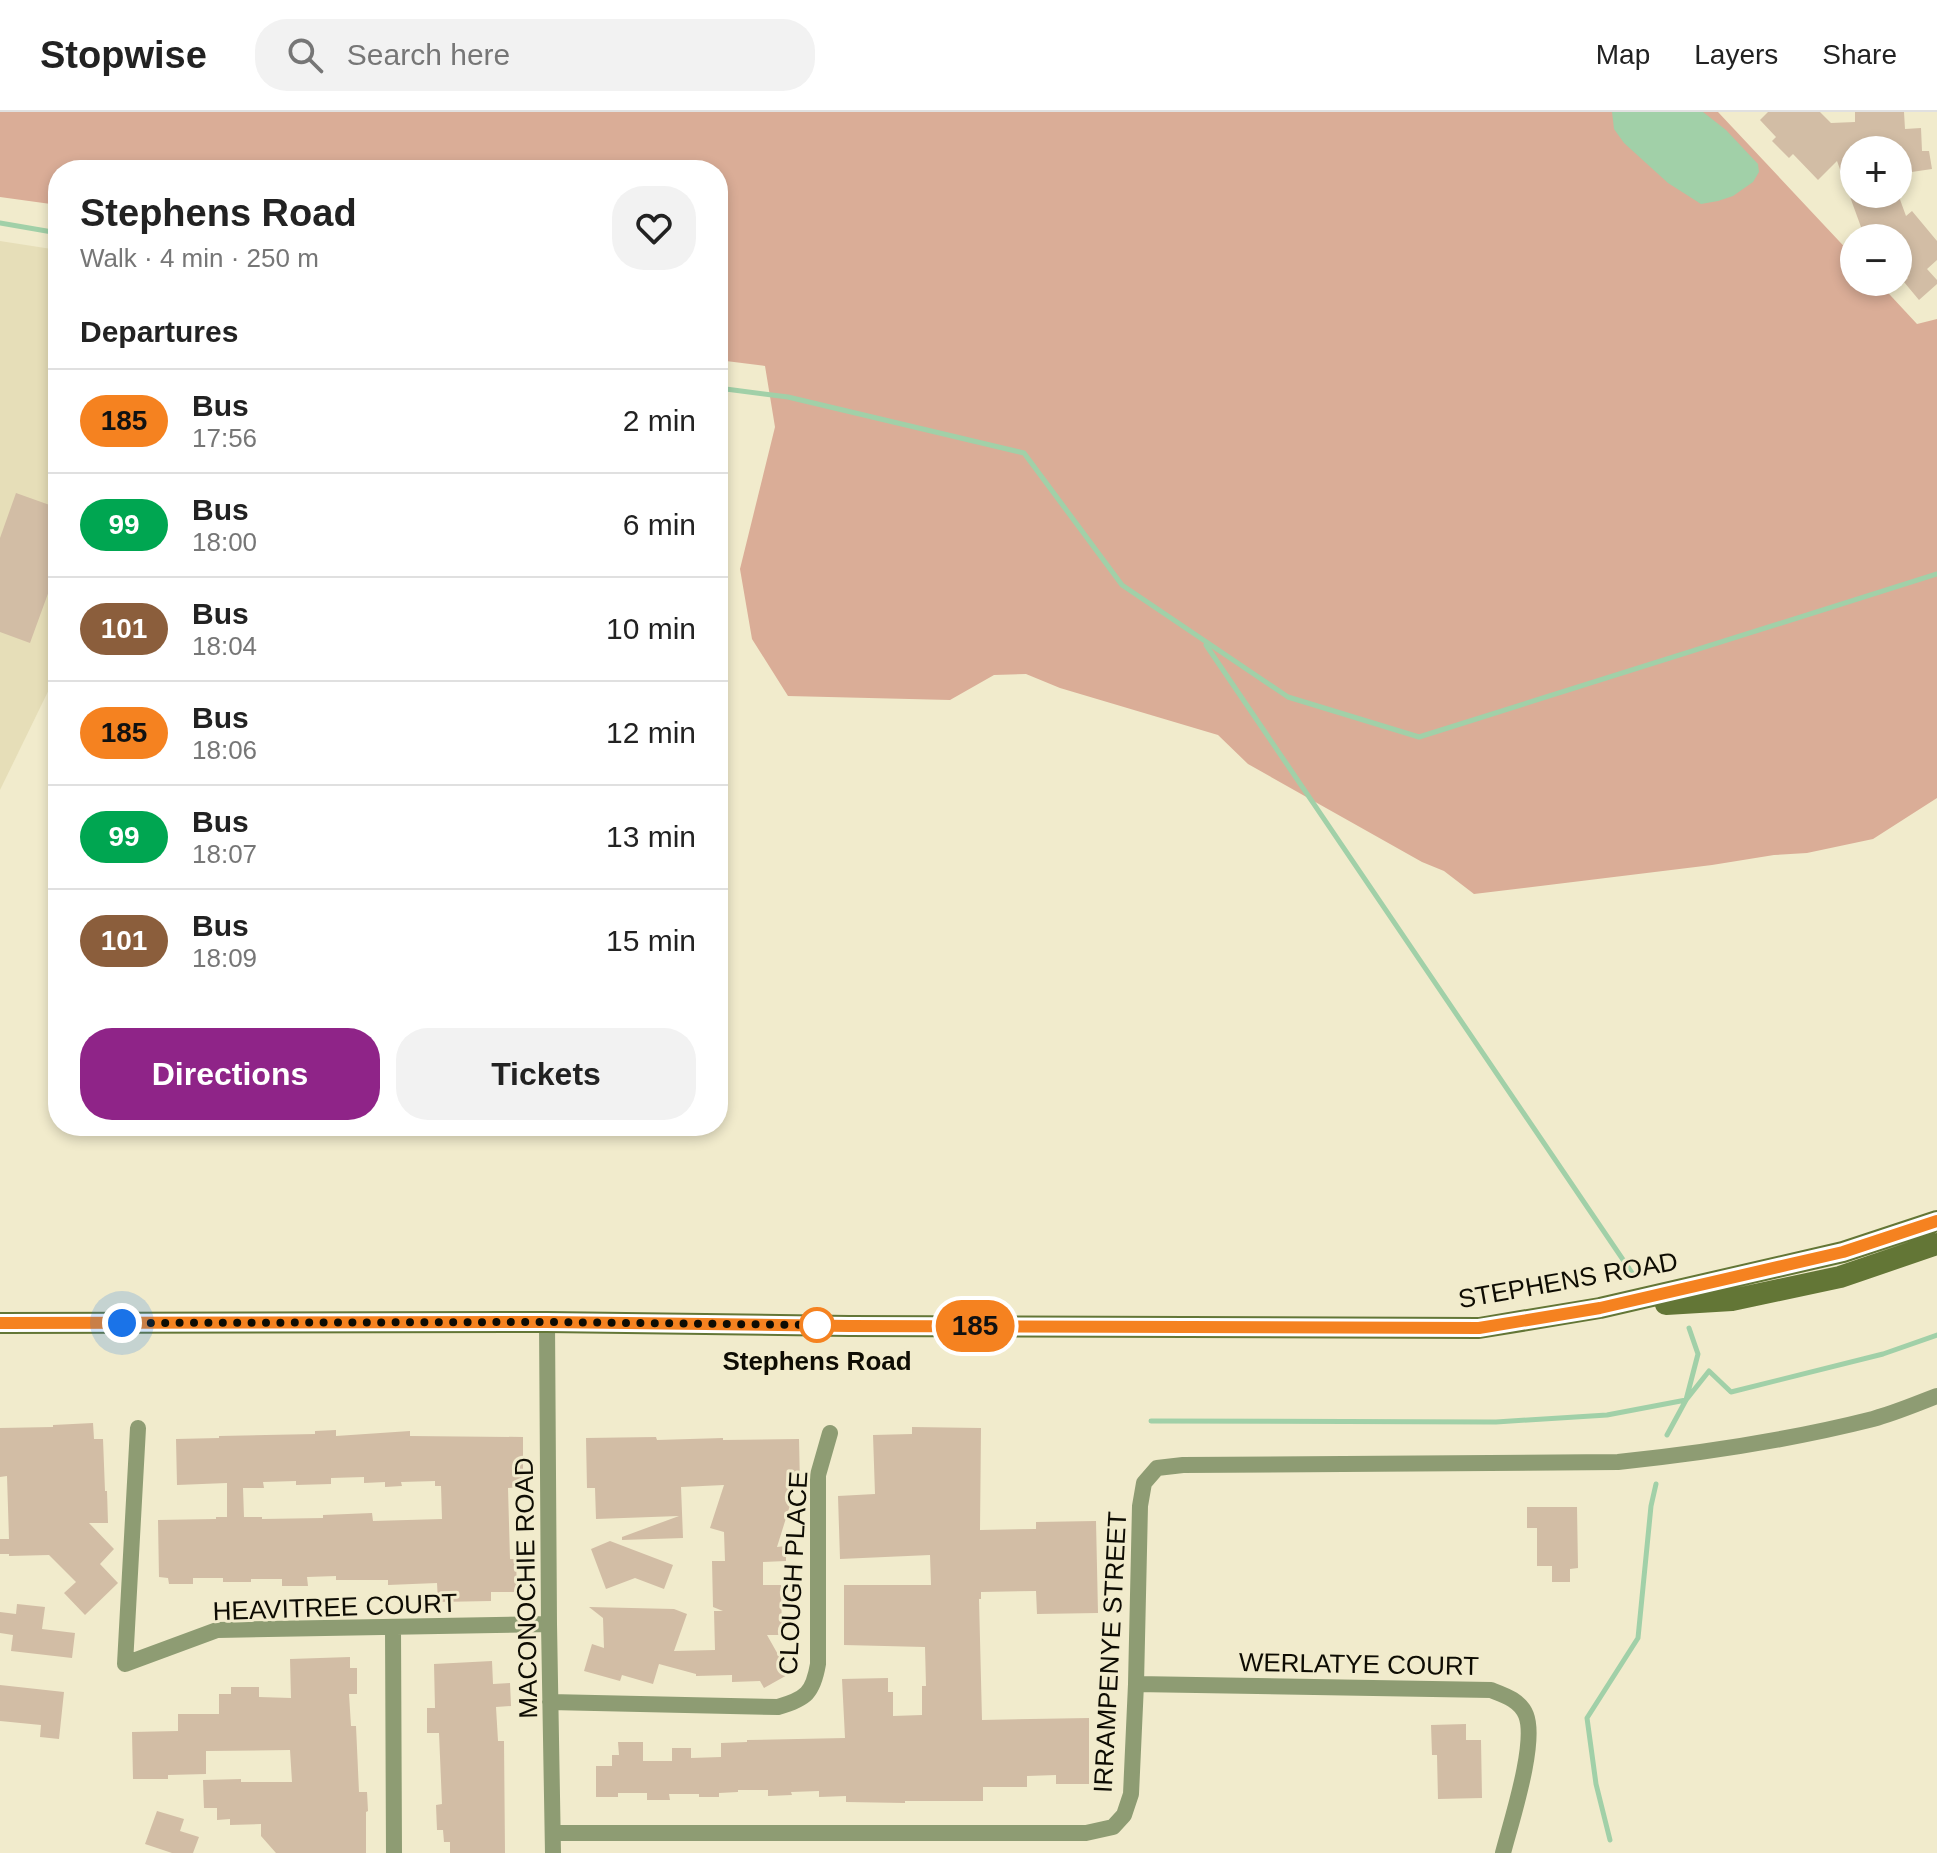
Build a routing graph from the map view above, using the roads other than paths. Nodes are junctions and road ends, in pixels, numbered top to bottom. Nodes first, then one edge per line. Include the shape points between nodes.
1 (1937, 1221) edge
2 (1937, 1244) edge
3 (1600, 1308) junction
4 (547, 1322) junction
5 (0, 1323) edge
6 (1937, 1396) edge
7 (138, 1428) dead end
8 (830, 1433) dead end
9 (549, 1624) junction
10 (393, 1628) junction
11 (1136, 1684) junction
12 (550, 1702) junction
13 (553, 1833) junction
14 (394, 1853) edge
15 (553, 1853) edge
16 (1503, 1853) edge

1 - 3 street, STEPHENS ROAD via 1843,1252
2 - 3 street via 1840,1277 1732,1300
3 - 4 street, STEPHENS ROAD via 1479,1328
4 - 5 street, STEPHENS ROAD
4 - 9 street, MACONOCHIE ROAD
6 - 11 street, IRRAMPENYE STREET via 1876,1418 1794,1436 1632,1460 1157,1468 1144,1483 1140,1506
7 - 10 street, HEAVITREE COURT via 125,1664 217,1630
8 - 12 street, CLOUGH PLACE via 818,1475 818,1664 809,1693 778,1707
9 - 10 street, HEAVITREE COURT
9 - 12 street, MACONOCHIE ROAD
10 - 14 street
11 - 13 street, IRRAMPENYE STREET via 1131,1794 1113,1827 1086,1833
11 - 16 street, WERLATYE COURT via 1491,1690 1508,1697 1526,1715 1529,1743
12 - 13 street, MACONOCHIE ROAD
13 - 15 street, MACONOCHIE ROAD

